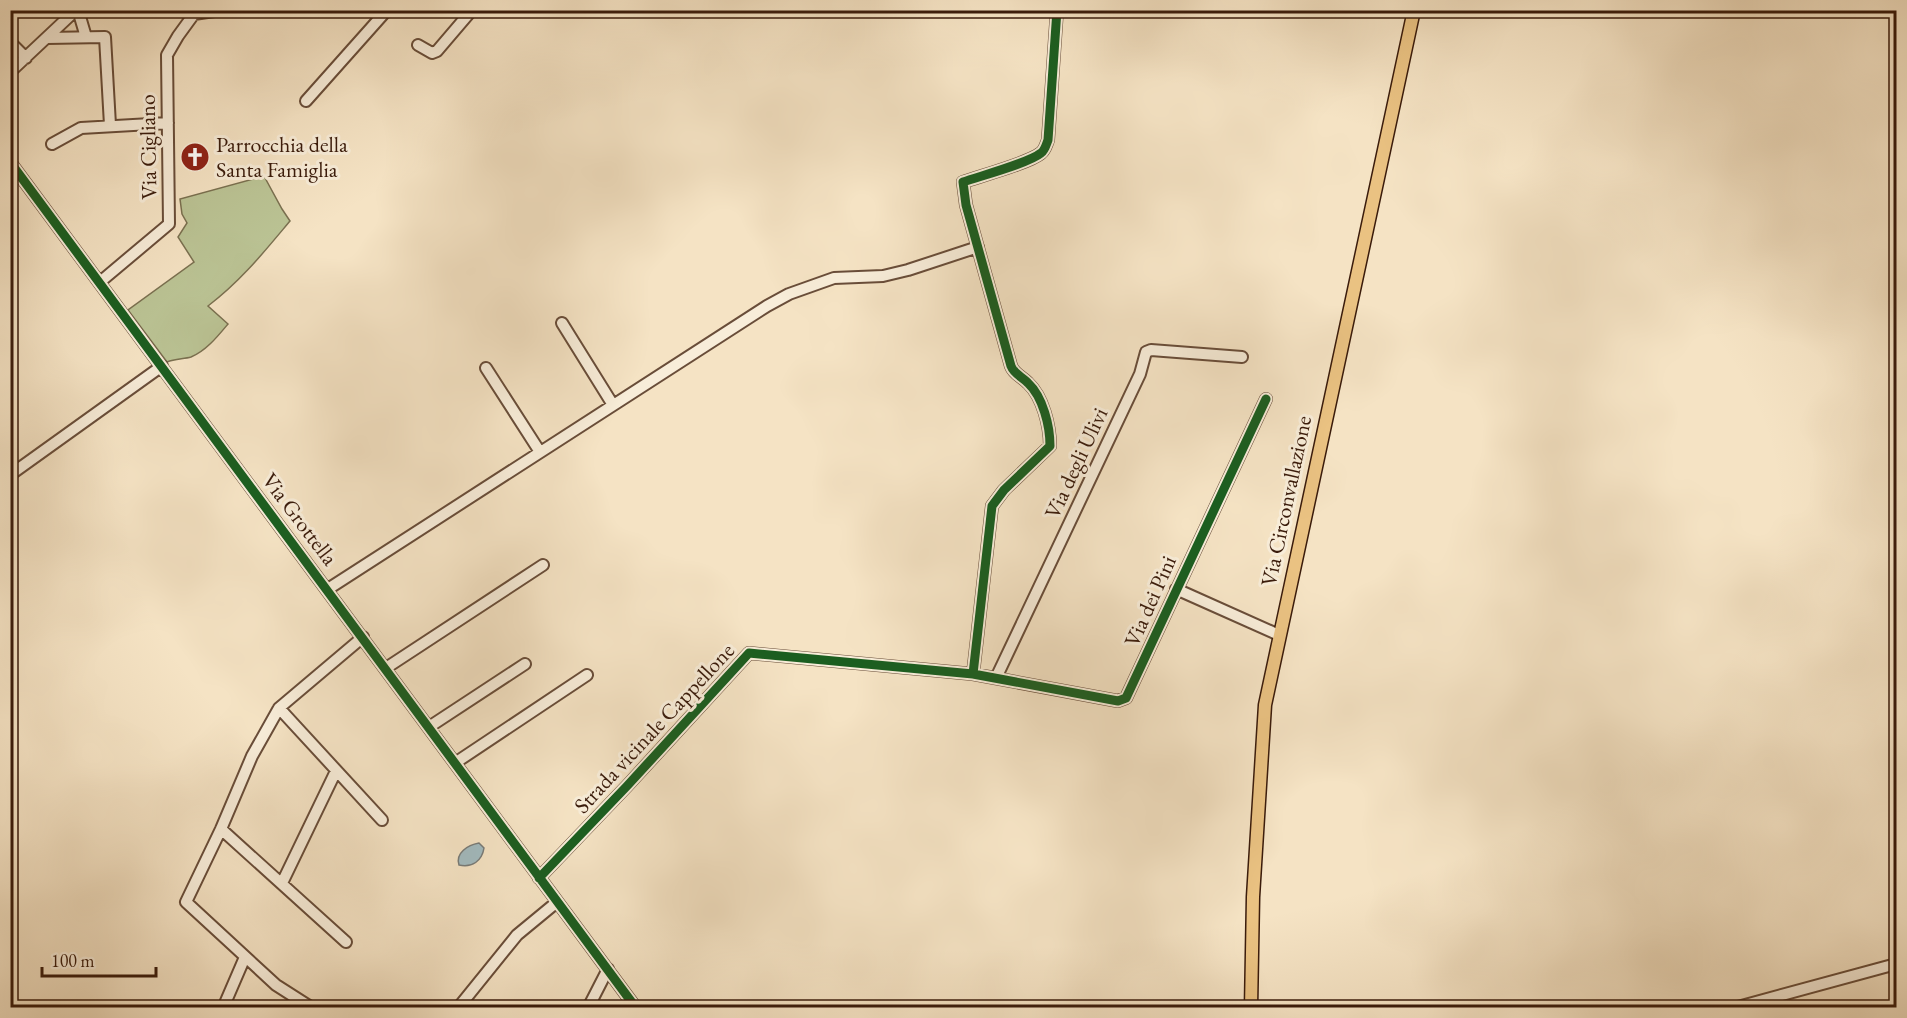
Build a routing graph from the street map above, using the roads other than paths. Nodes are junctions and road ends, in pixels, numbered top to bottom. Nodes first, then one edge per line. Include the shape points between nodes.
1 (77, 10) edge
2 (221, 10) edge
3 (368, 10) edge
4 (472, 10) edge
5 (1057, 10) edge
6 (1414, 10) edge
7 (386, 11) edge
8 (194, 12) edge
9 (86, 37) junction
10 (47, 38) junction
11 (10, 42) edge
12 (418, 45) dead end
13 (26, 58) junction
14 (10, 72) edge
15 (306, 101) dead end
16 (168, 123) junction
17 (110, 125) junction
18 (52, 144) dead end
19 (10, 162) edge
20 (978, 247) junction
21 (100, 282) junction
22 (562, 323) dead end
23 (1242, 357) dead end
24 (162, 366) junction
25 (486, 368) dead end
26 (1266, 399) dead end
27 (613, 405) junction
28 (540, 452) junction
29 (10, 475) edge
30 (543, 565) dead end
31 (328, 589) junction
32 (1176, 589) junction
33 (1279, 635) junction
34 (363, 637) junction
35 (525, 664) dead end
36 (386, 668) junction
37 (973, 674) junction
38 (587, 675) dead end
39 (996, 678) junction
40 (279, 708) junction
41 (429, 727) junction
42 (455, 763) junction
43 (336, 771) junction
44 (382, 820) dead end
45 (221, 829) junction
46 (539, 878) junction
47 (282, 883) junction
48 (557, 902) junction
49 (346, 942) dead end
50 (245, 957) junction
51 (1896, 964) edge
52 (608, 969) junction
53 (223, 1008) edge
54 (312, 1008) edge
55 (458, 1008) edge
56 (588, 1008) edge
57 (636, 1008) edge
58 (1251, 1008) edge
59 (1734, 1008) edge

1 - 9 street
1 - 10 street
2 - 8 street, Via Cigliano
3 - 7 street
4 - 12 street via 437,51
5 - 20 street via 1045,148 1021,162 963,182
6 - 33 main road, Via Circonvallazione
7 - 15 street
8 - 16 street, Via Cigliano via 167,55
9 - 10 street
9 - 17 street via 105,36
10 - 13 street
11 - 13 street
13 - 14 street
16 - 17 street
16 - 21 street, Via Cigliano via 169,224
17 - 18 street via 81,128
19 - 21 street, Via Grottella
20 - 27 street via 908,270 883,276 834,278 789,294
20 - 37 street via 1013,372 1036,391 1050,446 992,506
21 - 24 street, Via Grottella
22 - 27 street
23 - 39 street, Via degli Ulivi via 1151,350 1144,354 1140,374
24 - 29 street
24 - 31 street, Via Grottella
25 - 28 street
26 - 32 street, Via dei Pini
27 - 28 street
28 - 31 street
30 - 36 street
31 - 34 street, Via Grottella
32 - 33 street
32 - 39 street, Via dei Pini via 1126,698 1118,701
33 - 58 main road, Via Circonvallazione via 1263,728
34 - 36 street, Via Grottella
34 - 40 street
35 - 41 street
36 - 41 street, Via Grottella
37 - 39 street, Strada vicinale Cappellone
37 - 46 street, Strada vicinale Cappellone via 749,653
38 - 42 street
40 - 43 street
40 - 45 street via 252,756
41 - 42 street, Via Grottella
42 - 46 street, Via Grottella
43 - 44 street
43 - 47 street
45 - 47 street
45 - 50 street via 186,902
46 - 48 street, Via Grottella
47 - 49 street
48 - 52 street, Via Grottella
48 - 55 street via 517,935
50 - 53 street
50 - 54 street via 276,985
51 - 59 street
52 - 56 street
52 - 57 street, Via Grottella

